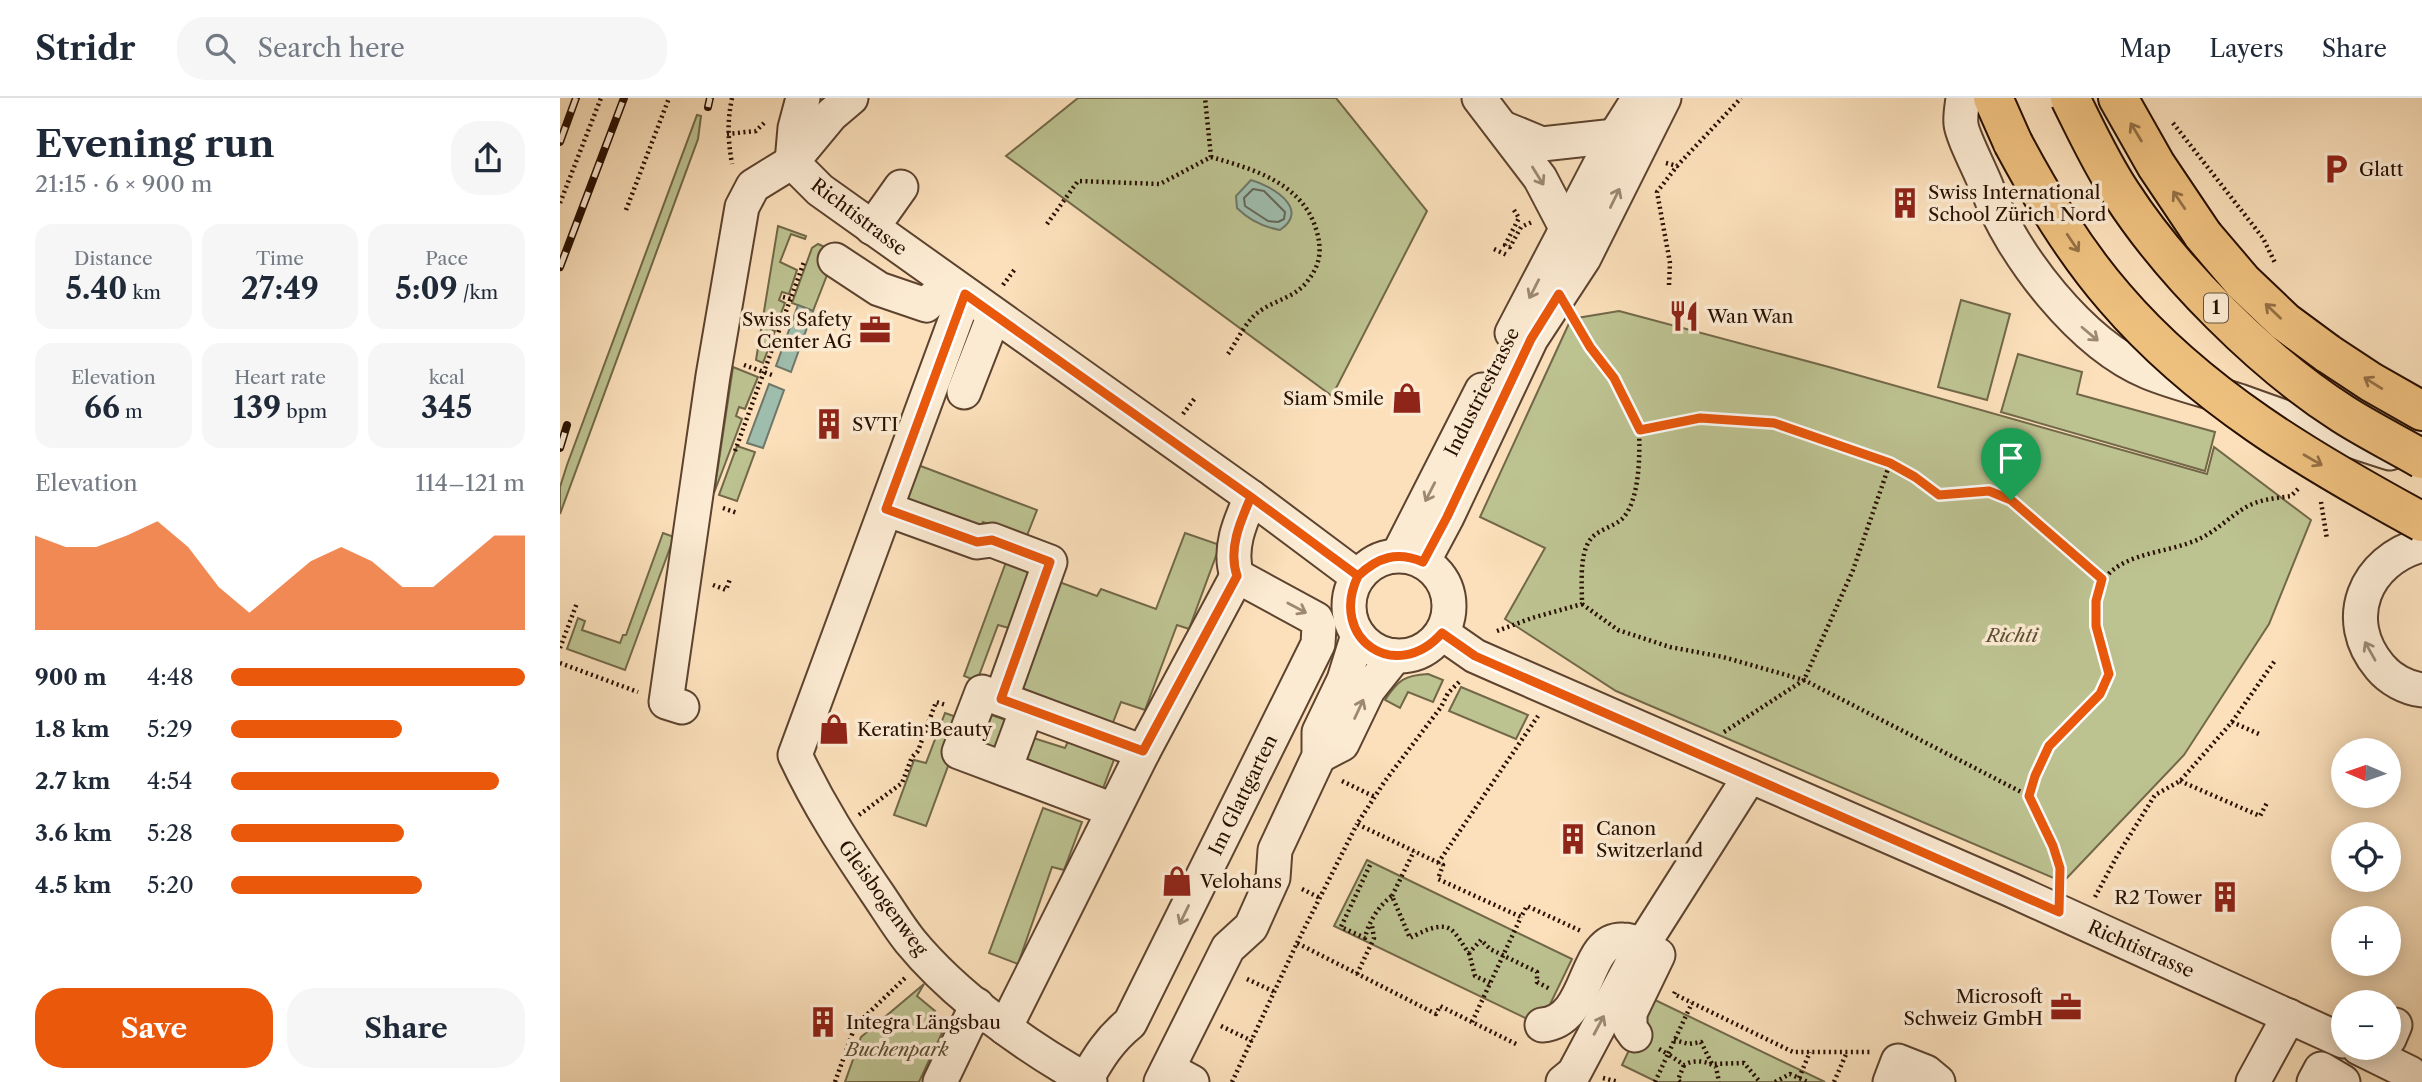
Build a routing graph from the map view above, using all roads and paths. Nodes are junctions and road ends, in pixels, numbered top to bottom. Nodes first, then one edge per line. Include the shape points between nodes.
1 (601, 98) edge
2 (669, 98) edge
3 (732, 98) edge
4 (803, 98) edge
5 (851, 98) edge
6 (1205, 98) edge
7 (1479, 98) edge
8 (1639, 98) edge
9 (1664, 98) edge
10 (1963, 98) edge
11 (1982, 98) edge
12 (1993, 98) edge
13 (2070, 98) edge
14 (2118, 98) edge
15 (1738, 101) edge
16 (764, 122) dead end
17 (1503, 128) junction
18 (727, 134) junction
19 (1615, 136) junction
20 (1211, 157) junction
21 (792, 162) junction
22 (1664, 163) dead end
23 (1979, 164) junction
24 (1677, 166) junction
25 (733, 168) dead end
26 (901, 187) dead end
27 (561, 203) edge
28 (626, 209) dead end
29 (1514, 210) dead end
30 (1047, 224) dead end
31 (1521, 227) dead end
32 (872, 228) junction
33 (1565, 229) junction
34 (1494, 248) dead end
35 (821, 256) joint
36 (1509, 256) dead end
37 (1584, 258) junction
38 (1015, 269) dead end
39 (1669, 285) dead end
40 (1559, 294) junction
41 (976, 296) junction
42 (783, 297) dead end
43 (791, 299) junction
44 (772, 324) dead end
45 (780, 327) junction
46 (1228, 354) dead end
47 (964, 392) dead end
48 (2422, 411) edge
49 (741, 412) dead end
50 (748, 414) junction
51 (1640, 430) junction
52 (733, 458) dead end
53 (2422, 461) edge
54 (1890, 463) junction
55 (2299, 487) dead end
56 (1251, 497) junction
57 (2320, 498) dead end
58 (886, 509) junction
59 (2422, 522) edge
60 (2327, 539) dead end
61 (2422, 545) edge
62 (1411, 558) junction
63 (1237, 576) junction
64 (1358, 576) junction
65 (2102, 579) junction
66 (577, 603) dead end
67 (1582, 604) junction
68 (1489, 632) dead end
69 (1442, 633) junction
70 (1358, 635) junction
71 (560, 648) edge
72 (1395, 656) junction
73 (2276, 659) dead end
74 (560, 663) edge
75 (1804, 680) junction
76 (1460, 681) dead end
77 (2422, 690) edge
78 (674, 704) joint
79 (1014, 704) junction
80 (945, 705) dead end
81 (1538, 715) dead end
82 (2232, 722) junction
83 (2259, 734) dead end
84 (1143, 751) junction
85 (1698, 753) junction
86 (1330, 768) junction
87 (1004, 769) junction
88 (1750, 776) junction
89 (2180, 781) junction
90 (2029, 796) junction
91 (1376, 797) junction
92 (2268, 800) dead end
93 (1113, 810) junction
94 (1357, 824) junction
95 (835, 832) junction
96 (1414, 851) junction
97 (1438, 863) junction
98 (1370, 865) dead end
99 (1300, 888) dead end
100 (1392, 896) junction
101 (1320, 898) junction
102 (2070, 917) junction
103 (1521, 918) junction
104 (1372, 925) junction
105 (1297, 943) junction
106 (1638, 949) junction
107 (1469, 953) junction
108 (1505, 955) junction
109 (926, 957) junction
110 (1357, 974) junction
111 (1244, 977) dead end
112 (1490, 983) junction
113 (1551, 990) dead end
114 (1275, 992) junction
115 (1692, 1003) junction
116 (977, 1005) junction
117 (2289, 1016) junction
118 (1472, 1022) junction
119 (1220, 1026) dead end
120 (1005, 1028) junction
121 (1635, 1035) dead end
122 (2331, 1035) edge
123 (1533, 1036) joint
124 (1674, 1040) junction
125 (1252, 1041) junction
126 (1810, 1052) junction
127 (1847, 1052) junction
128 (1668, 1054) junction
129 (2395, 1060) edge
130 (1712, 1064) junction
131 (1684, 1065) junction
132 (1894, 1072) edge
133 (2409, 1077) edge
134 (1174, 1078) edge
135 (1569, 1078) edge
136 (1798, 1078) junction
137 (1088, 1081) edge
138 (835, 1082) edge
139 (940, 1082) edge
140 (1232, 1082) edge
141 (1619, 1082) edge
142 (1655, 1082) edge
143 (1680, 1082) edge
144 (1719, 1082) edge
145 (1759, 1082) edge
146 (1774, 1082) edge
147 (1808, 1082) edge
148 (1834, 1082) edge
149 (1938, 1082) edge
150 (2253, 1082) edge
151 (2314, 1082) edge
152 (2343, 1082) edge

1 - 27 path
2 - 28 path
3 - 18 path
4 - 21 street
5 - 21 street
6 - 20 path
7 - 17 street
8 - 19 street, Industriestrasse
37 -> 9 street, Industriestrasse
10 - 23 street via 1961,127
11 - 23 street
12 -> 59 main road, bridge via 2013,143 2081,255 2115,298 2179,363 2303,455
13 - 53 main road, 1, bridge via 2121,193 2176,265 2224,316 2280,368 2342,414
48 -> 14 main road, bridge via 2285,323 2244,282 2203,235
15 - 24 path
16 - 18 path via 756,131
17 - 19 street via 1542,144
17 -> 33 street via 1540,178
18 - 25 path
19 - 33 street, Industriestrasse
20 - 30 path via 1161,184 1077,181
20 - 46 path via 1250,168 1286,188 1311,211 1321,244 1319,263 1309,280 1297,293 1258,312
21 - 32 street, Richtistrasse via 820,190
21 - 78 street via 753,186 742,207 713,376
22 - 24 path
23 -> 53 street via 1993,202 2029,264 2088,333 2120,356 2148,372
24 - 39 path via 1657,192 1670,263
26 - 32 street
29 - 31 path via 1519,218 1505,245 1510,247
32 - 41 street, Richtistrasse
33 - 37 street
33 -> 62 street, Industriestrasse
34 - 36 path
35 - 41 street via 879,289 926,305
35 - 43 path
37 - 40 street, Industriestrasse
38 - 41 path
40 - 51 path via 1614,378
40 - 62 street, Industriestrasse via 1531,339 1447,517
41 - 47 street
41 - 56 street, Richtistrasse
41 - 58 street
42 - 43 path
43 - 45 path
44 - 45 path
45 - 50 path
49 - 50 path
50 - 52 path
51 - 54 path via 1700,418 1774,423
51 - 67 path via 1640,466 1631,501 1623,518 1590,540 1581,568
54 - 65 path via 1939,495 1989,491 2011,500
54 - 75 path via 1853,569
55 - 65 path via 2291,496 2249,506 2200,539 2128,561
56 - 63 street via 1233,552
56 - 64 street, Richtistrasse
57 - 60 path
58 - 79 street via 1050,562
58 - 95 street, Gleisbogenweg via 795,755
77 -> 61 street via 2385,673 2371,657 2360,618 2362,600 2381,567 2402,551
62 - 64 street via 1383,558
62 - 69 street via 1436,572 1445,585 1450,601
63 - 84 street
63 -> 137 street, Im Glattgarten via 1316,619 1318,644 1130,1023 1114,1036
64 - 70 street via 1349,606
65 - 90 path via 2096,626 2109,674 2100,694 2049,746
66 - 71 path
67 - 68 path
67 - 75 path via 1618,630
69 - 72 street via 1422,651
69 - 85 street, Richtistrasse via 1475,656
70 - 72 street via 1381,653
70 - 86 street via 1344,680 1319,732
86 -> 72 street via 1368,690
73 - 82 path
74 - 78 path
75 - 85 path
75 - 90 path
76 - 91 path
79 - 84 street
79 - 87 street
79 - 87 street via 982,692 959,752
80 - 95 path via 936,702 902,783
81 - 97 path
82 - 83 path
82 - 89 path
84 - 93 street
85 - 88 street, Richtistrasse
86 - 91 path
86 - 134 street via 1275,850 1252,870 1230,917 1228,948
87 - 93 street
88 - 102 street, Richtistrasse
88 - 106 street
89 - 92 path via 2260,816
89 - 102 path via 2155,795 2117,856
90 - 102 path via 2053,846
91 - 94 path
93 - 120 street
94 - 96 path
94 - 101 path
95 - 109 street, Gleisbogenweg
96 - 97 path
96 - 100 path
97 - 103 path via 1443,865 1438,879
98 - 104 path via 1341,927 1365,938
99 - 101 path
100 - 104 path via 1380,904
100 - 107 path via 1410,938 1424,931 1451,929
101 - 105 path
102 - 117 street, Richtistrasse
103 - 106 path via 1527,906
103 - 108 path
104 - 110 path via 1374,938
105 - 110 path
105 - 114 path
106 - 115 path via 1686,969 1674,994
106 - 121 street via 1630,1013
106 - 123 street via 1598,954 1570,1012
135 -> 106 street
107 - 108 path via 1481,940
107 - 112 path via 1475,976
108 - 112 path
108 - 113 path via 1537,972 1537,982
109 - 116 street, Gleisbogenweg
109 - 138 path via 855,1026
110 - 118 path via 1436,1014 1440,1006
111 - 114 path
112 - 118 path
114 - 125 path
115 - 124 path
115 - 126 path via 1793,1052
116 - 120 street, Gleisbogenweg
116 - 139 street
117 - 122 street, Richtistrasse
117 - 150 street
118 - 123 path
119 - 125 path
120 - 137 street, Gleisbogenweg
124 - 128 path
124 - 130 path via 1701,1042
125 - 140 path
126 - 127 path
126 - 136 path
127 - 132 path via 1874,1052
127 - 148 path
128 - 131 path
128 - 142 path
129 - 133 street
130 - 131 path
130 - 144 path
130 - 145 path via 1744,1063
131 - 143 path
132 - 149 street via 1926,1072
135 - 141 path
136 - 146 path via 1790,1074
136 - 147 path
151 - 152 street via 2321,1069

